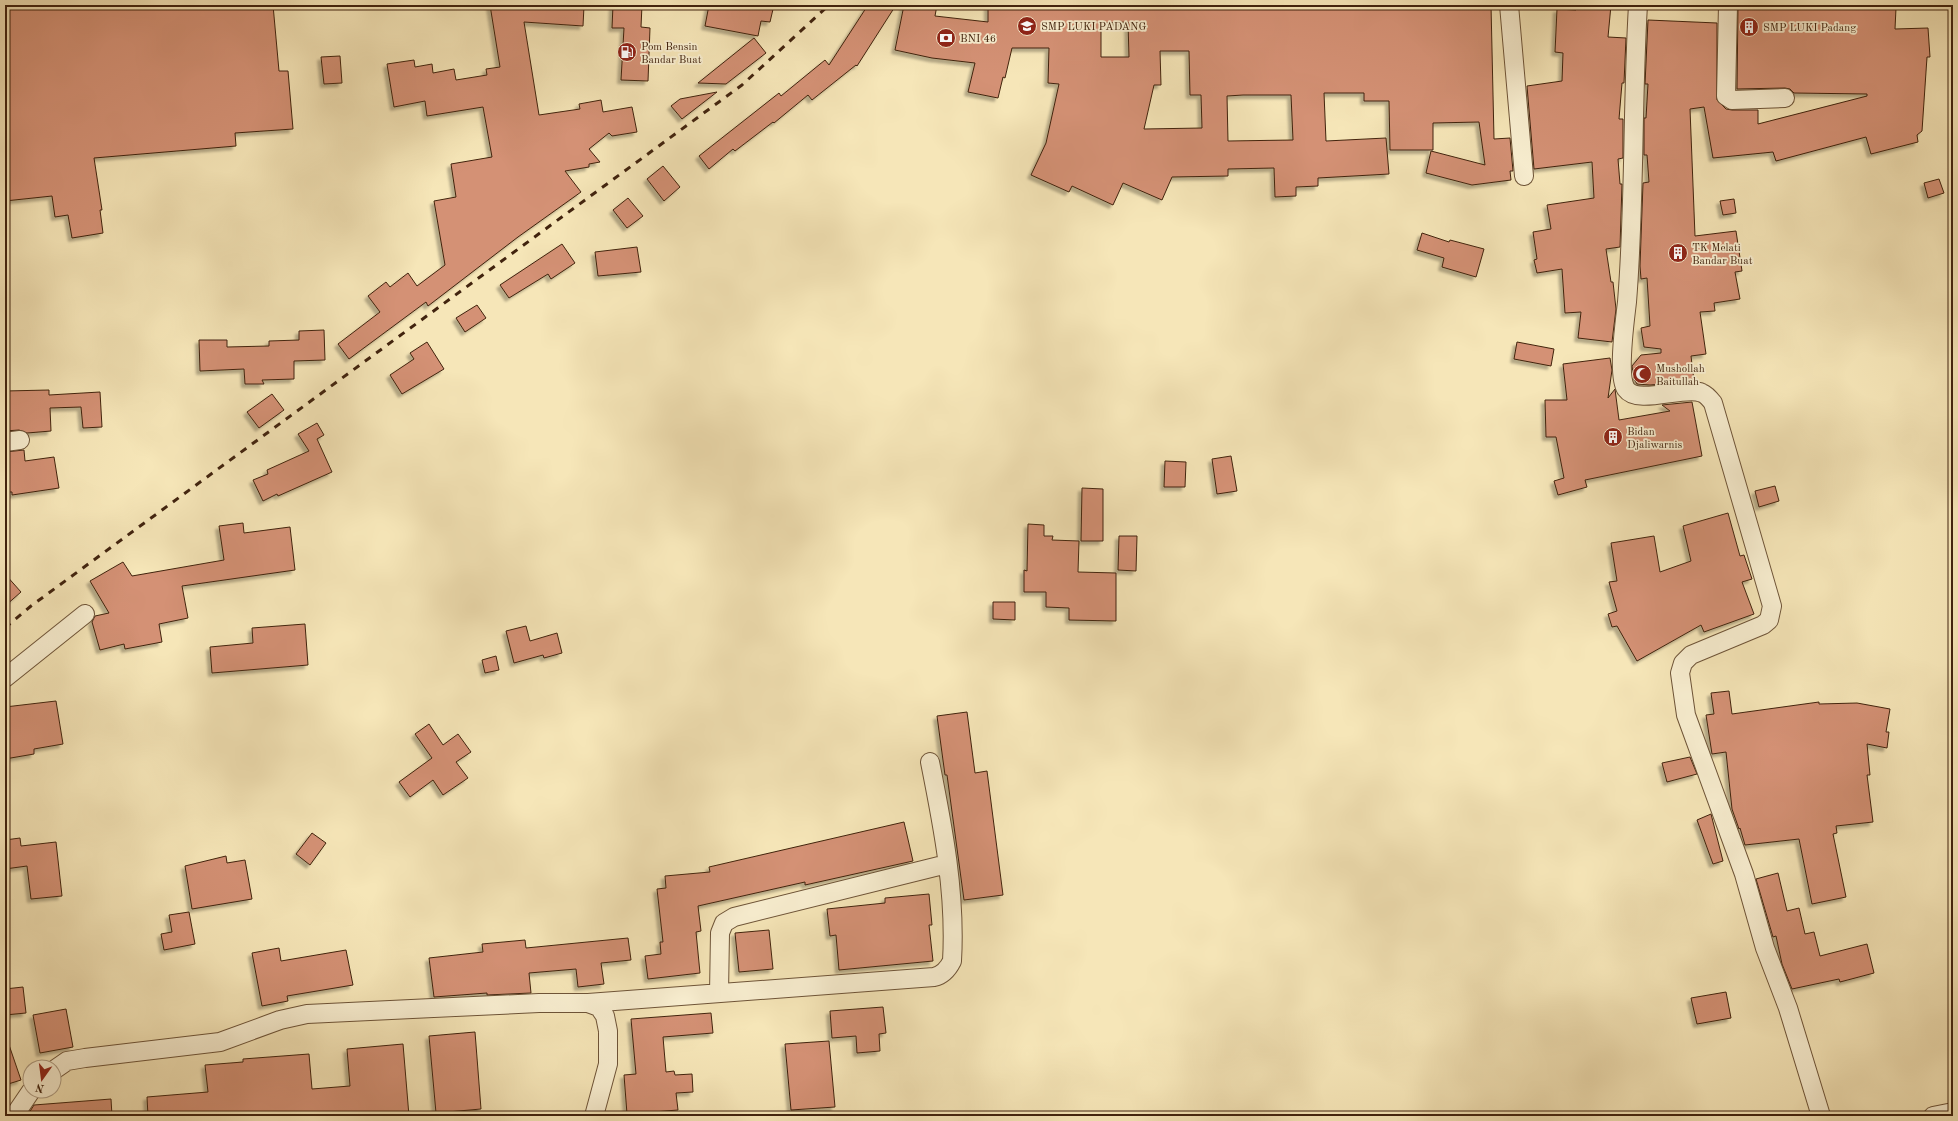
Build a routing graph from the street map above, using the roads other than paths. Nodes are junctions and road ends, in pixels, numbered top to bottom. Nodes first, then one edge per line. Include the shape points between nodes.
1 (1509, 5) edge
2 (1638, 5) edge
3 (1728, 5) edge
4 (1785, 98) dead end
5 (1524, 176) dead end
6 (85, 614) dead end
7 (5, 678) edge
8 (930, 762) dead end
9 (947, 864) junction
10 (719, 993) junction
11 (588, 1003) junction
12 (62, 1065) edge
13 (26, 1099) edge
14 (1953, 1112) edge
15 (14, 1116) edge
16 (594, 1116) edge
17 (1821, 1116) edge
18 (1933, 1116) edge

1 - 5 street
2 - 17 street via 1631,253 1622,350 1624,384 1631,394 1658,395 1696,391 1709,397 1713,403 1772,606 1769,620 1763,625 1692,655 1683,663 1680,673 1686,715 1744,874 1765,948 1788,1008
3 - 4 street via 1726,96 1732,100
6 - 7 street
8 - 9 street
9 - 10 street via 734,917 724,923 720,933
9 - 10 street via 953,937 952,961 941,975
10 - 11 street
11 - 12 street via 307,1014 280,1020 220,1042 85,1058
11 - 16 street via 599,1007 605,1016 608,1031 608,1064
13 - 15 street
14 - 18 street

